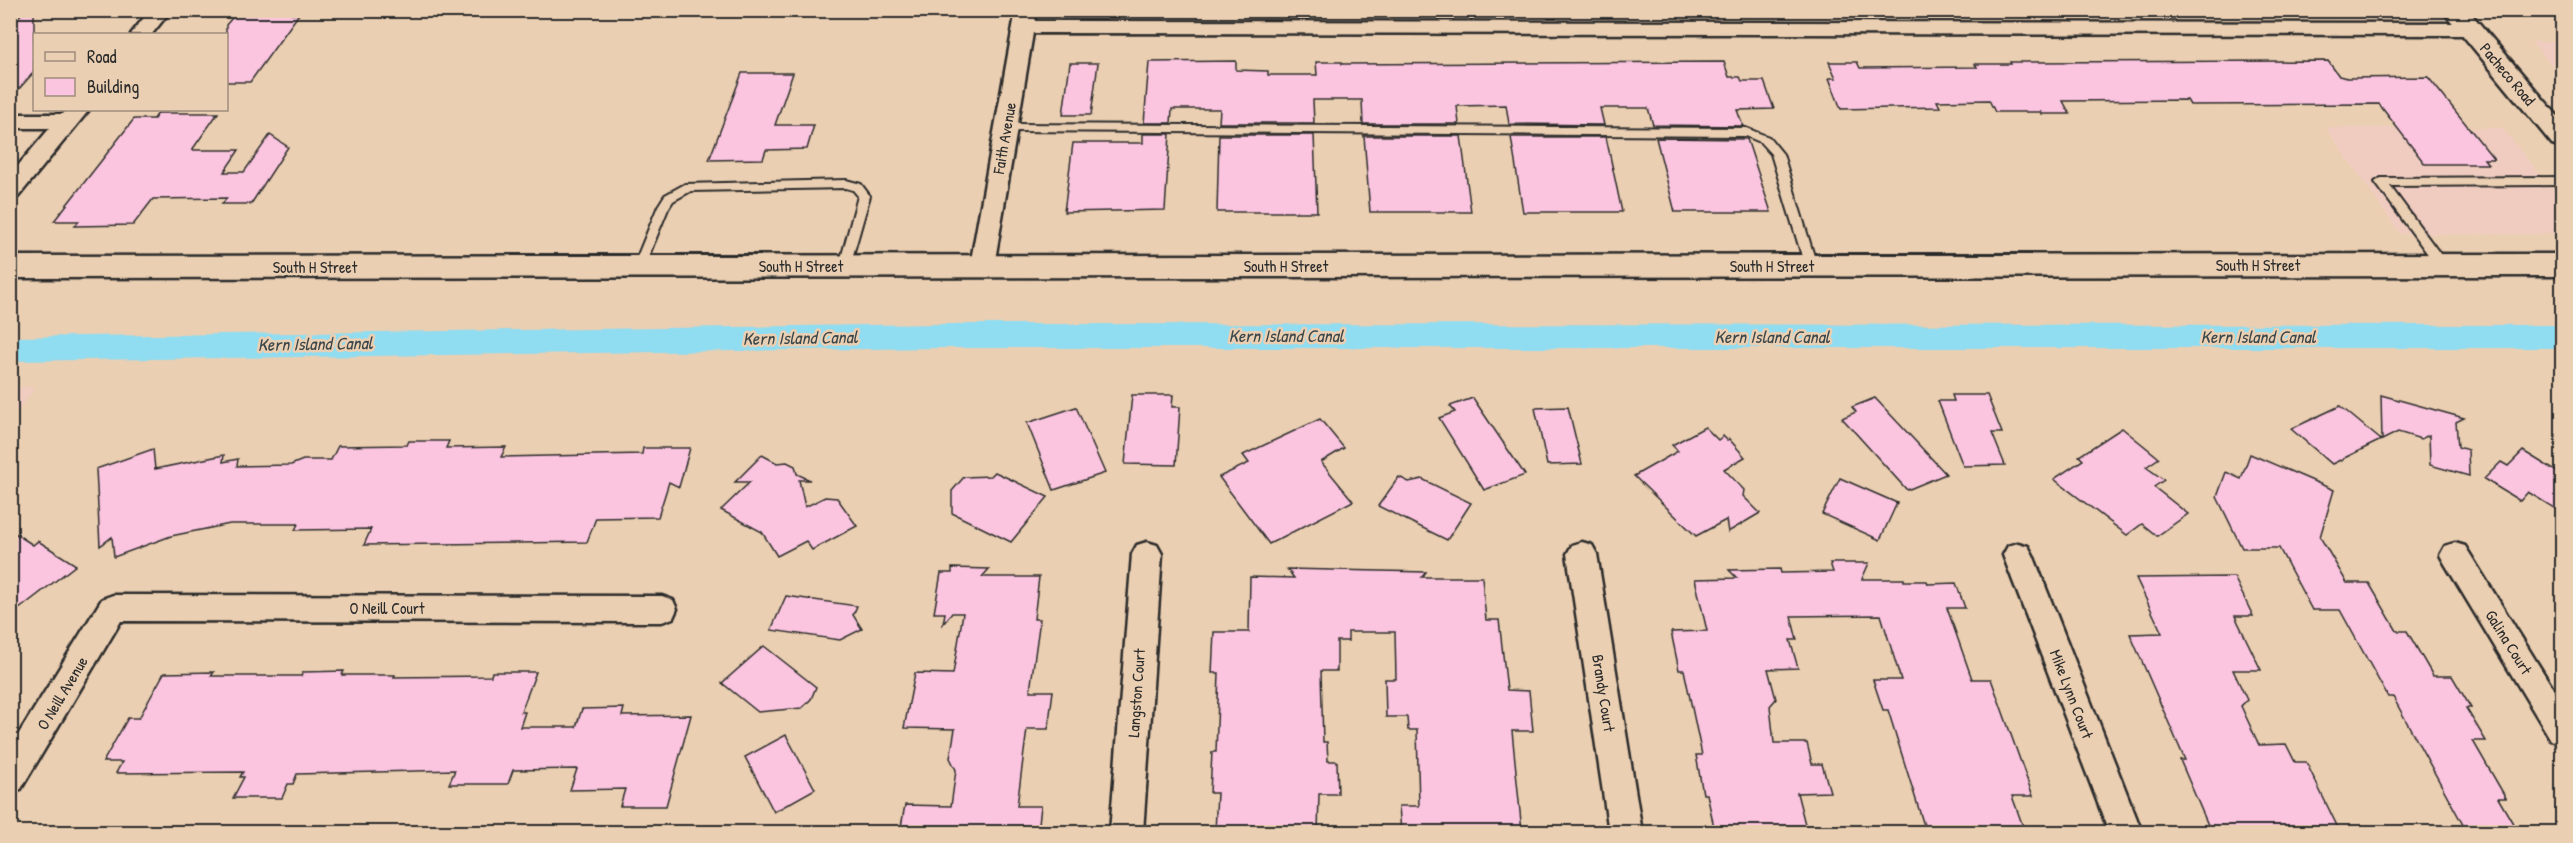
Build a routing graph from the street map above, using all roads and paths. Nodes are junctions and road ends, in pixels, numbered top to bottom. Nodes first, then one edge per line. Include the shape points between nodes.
1 (161, 10) edge
2 (1025, 19) edge
3 (1589, 19) edge
4 (1897, 19) edge
5 (2462, 20) edge
6 (142, 33) edge
7 (73, 115) edge
8 (10, 121) edge
9 (1006, 128) junction
10 (2562, 138) edge
11 (2562, 181) edge
12 (10, 191) edge
13 (2442, 265) junction
14 (2562, 265) edge
15 (845, 266) junction
16 (982, 266) junction
17 (1811, 266) junction
18 (10, 267) edge
19 (639, 267) junction
20 (1147, 554) dead end
21 (1582, 554) dead end
22 (2018, 555) dead end
23 (2454, 555) dead end
24 (113, 608) joint
25 (662, 609) dead end
26 (2562, 730) edge
27 (10, 778) edge
28 (1126, 832) edge
29 (1626, 832) edge
30 (2126, 832) edge

1 - 6 street
2 - 3 street
2 - 9 street, Faith Avenue
3 - 4 street
4 - 5 street
5 - 10 street, Pacheco Road
7 - 8 street
7 - 12 street
9 - 16 street, Faith Avenue
9 - 17 lane via 1746,132 1771,142 1777,154
11 - 13 lane via 2381,182
13 - 14 street, South H Street
13 - 17 street, South H Street
15 - 16 street, South H Street
15 - 19 street, South H Street
15 - 19 lane via 863,206 864,196 857,186 704,184 676,193 662,209
16 - 17 street, South H Street
18 - 19 street, South H Street
20 - 28 street, Langston Court
21 - 29 street, Brandy Court
22 - 30 street, Mike Lynn Court
23 - 26 street, Galina Court
24 - 25 street, O Neill Court
24 - 27 street, O Neill Avenue

